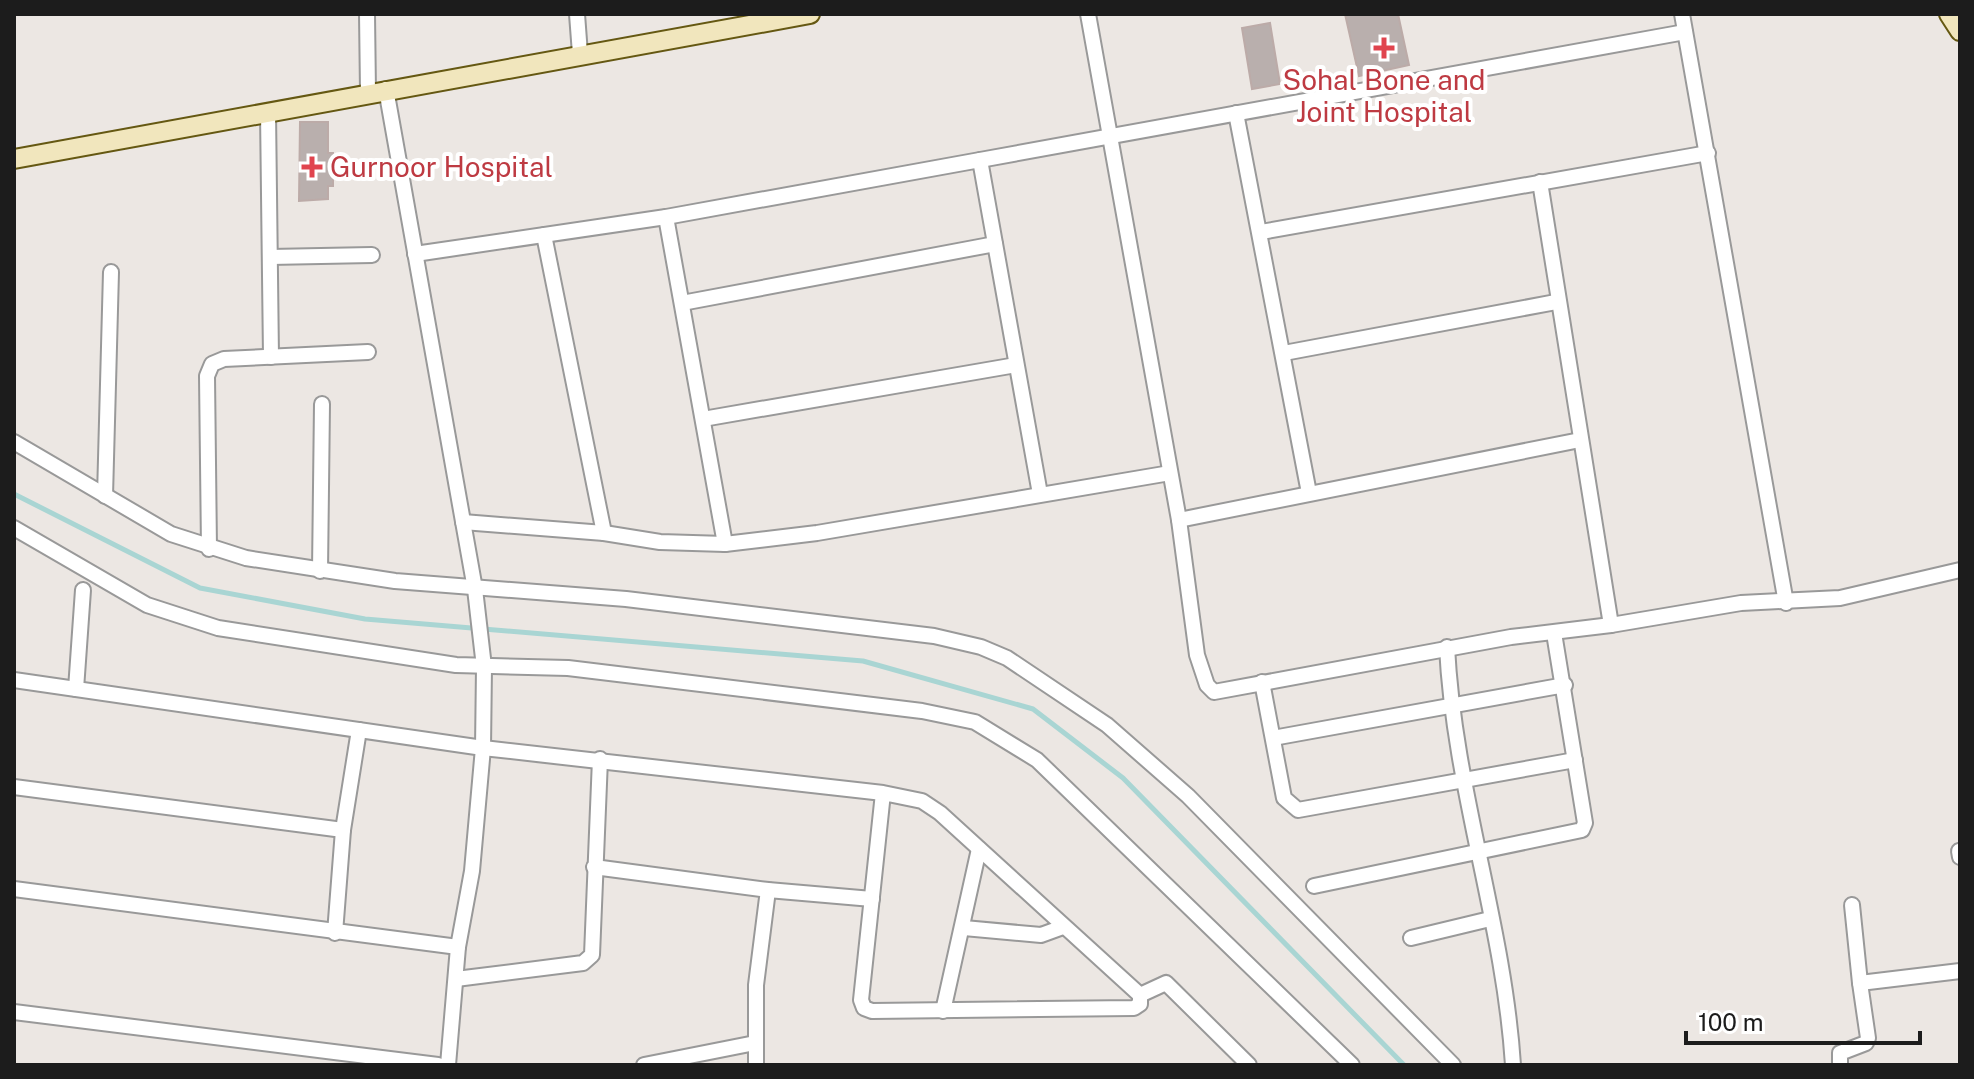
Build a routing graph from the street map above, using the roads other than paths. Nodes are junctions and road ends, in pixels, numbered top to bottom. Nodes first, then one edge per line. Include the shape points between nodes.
1 (367, 14) edge
2 (577, 14) edge
3 (810, 14) edge
4 (1088, 14) edge
5 (1682, 14) edge
6 (1949, 14) edge
7 (1960, 31) edge
8 (1685, 32) junction
9 (580, 54) junction
10 (377, 90) junction
11 (268, 112) junction
12 (1236, 113) junction
13 (1110, 136) junction
14 (1708, 153) junction
15 (14, 159) edge
16 (980, 160) junction
17 (1540, 182) junction
18 (666, 217) junction
19 (1261, 232) junction
20 (544, 235) junction
21 (995, 244) junction
22 (415, 254) junction
23 (372, 255) dead end
24 (270, 257) junction
25 (111, 272) dead end
26 (1556, 302) junction
27 (682, 303) junction
28 (368, 352) dead end
29 (1284, 353) junction
30 (271, 357) junction
31 (1016, 365) junction
32 (322, 404) dead end
33 (703, 419) junction
34 (1580, 440) junction
35 (14, 442) edge
36 (1170, 473) junction
37 (1309, 493) junction
38 (1040, 494) junction
39 (105, 496) junction
40 (1179, 520) junction
41 (463, 522) junction
42 (14, 528) edge
43 (604, 533) junction
44 (725, 544) junction
45 (209, 549) junction
46 (1960, 570) edge
47 (320, 571) junction
48 (83, 590) dead end
49 (476, 593) junction
50 (1786, 603) junction
51 (1611, 625) junction
52 (1554, 633) junction
53 (1447, 647) junction
54 (483, 662) junction
55 (14, 680) edge
56 (1262, 682) junction
57 (1565, 685) junction
58 (76, 689) junction
59 (1450, 706) junction
60 (359, 730) junction
61 (1273, 738) junction
62 (483, 748) junction
63 (600, 759) junction
64 (1575, 760) junction
65 (1462, 782) junction
66 (14, 787) edge
67 (883, 793) junction
68 (343, 830) junction
69 (979, 849) junction
70 (1959, 851) edge
71 (1477, 854) junction
72 (1960, 857) edge
73 (594, 867) junction
74 (1314, 886) dead end
75 (14, 889) edge
76 (768, 890) junction
77 (872, 899) junction
78 (1852, 905) dead end
79 (1490, 919) junction
80 (1063, 927) junction
81 (964, 928) junction
82 (335, 933) junction
83 (1411, 938) dead end
84 (458, 947) junction
85 (1960, 971) edge
86 (456, 979) junction
87 (1860, 983) junction
88 (1140, 995) junction
89 (943, 1011) junction
90 (14, 1012) edge
91 (755, 1043) junction
92 (438, 1065) edge
93 (448, 1065) edge
94 (644, 1065) edge
95 (756, 1065) edge
96 (1249, 1065) edge
97 (1352, 1065) edge
98 (1453, 1065) edge
99 (1513, 1065) edge
100 (1840, 1065) edge

1 - 10 street
2 - 9 street
3 - 9 main road
4 - 13 street
5 - 8 street
6 - 7 main road
8 - 12 street
8 - 14 street
9 - 10 main road
10 - 11 main road
10 - 22 street
11 - 15 main road
11 - 24 street
12 - 13 street
12 - 19 street
13 - 16 street
13 - 36 street
14 - 17 street
14 - 50 street
16 - 18 street
16 - 21 street
17 - 19 street
17 - 26 street
18 - 20 street
18 - 27 street
19 - 29 street
20 - 22 street
20 - 43 street
21 - 27 street
21 - 31 street
22 - 41 street
23 - 24 street
24 - 30 street
25 - 39 street
26 - 29 street
26 - 34 street
27 - 33 street
28 - 30 street
29 - 37 street
30 - 45 street via 224,359 208,369
31 - 33 street
31 - 38 street
32 - 47 street
33 - 44 street
34 - 37 street
34 - 51 street
35 - 39 street
36 - 38 street
36 - 40 street
37 - 40 street
38 - 44 street
39 - 45 street
40 - 56 street via 1197,655 1207,685 1219,692
41 - 43 street
41 - 49 street
42 - 54 street via 174,616 411,659
43 - 44 street
45 - 47 street
46 - 50 street via 1840,598
47 - 49 street
48 - 58 street
49 - 54 street
49 - 98 street via 626,599 934,636 1007,658 1107,725 1188,796
50 - 51 street via 1741,603
51 - 52 street
52 - 53 street
52 - 57 street
53 - 56 street
53 - 59 street
54 - 62 street
54 - 97 street via 922,711 989,728 1037,760
55 - 58 street
56 - 61 street
57 - 59 street
57 - 64 street
58 - 60 street
59 - 61 street
59 - 65 street
60 - 62 street
60 - 68 street
61 - 65 street via 1284,798 1298,810
62 - 63 street
62 - 84 street via 472,871
63 - 67 street
63 - 73 street
64 - 65 street
64 - 71 street via 1582,830
65 - 71 street
66 - 68 street
67 - 69 street via 922,801
67 - 77 street
68 - 82 street
69 - 80 street
69 - 81 street
70 - 72 street
71 - 74 street
71 - 79 street
73 - 76 street
73 - 86 street via 593,949 588,960
75 - 82 street
76 - 77 street
76 - 91 street
77 - 89 street via 862,1005 872,1011
78 - 87 street
79 - 83 street
79 - 99 street via 1506,991
80 - 81 street via 1041,935
80 - 88 street
81 - 89 street
82 - 84 street
84 - 86 street
85 - 87 street
86 - 93 street
87 - 100 street via 1868,1038 1840,1053
88 - 89 street via 1134,1008
88 - 96 street via 1166,983
90 - 92 street
91 - 94 street
91 - 95 street

